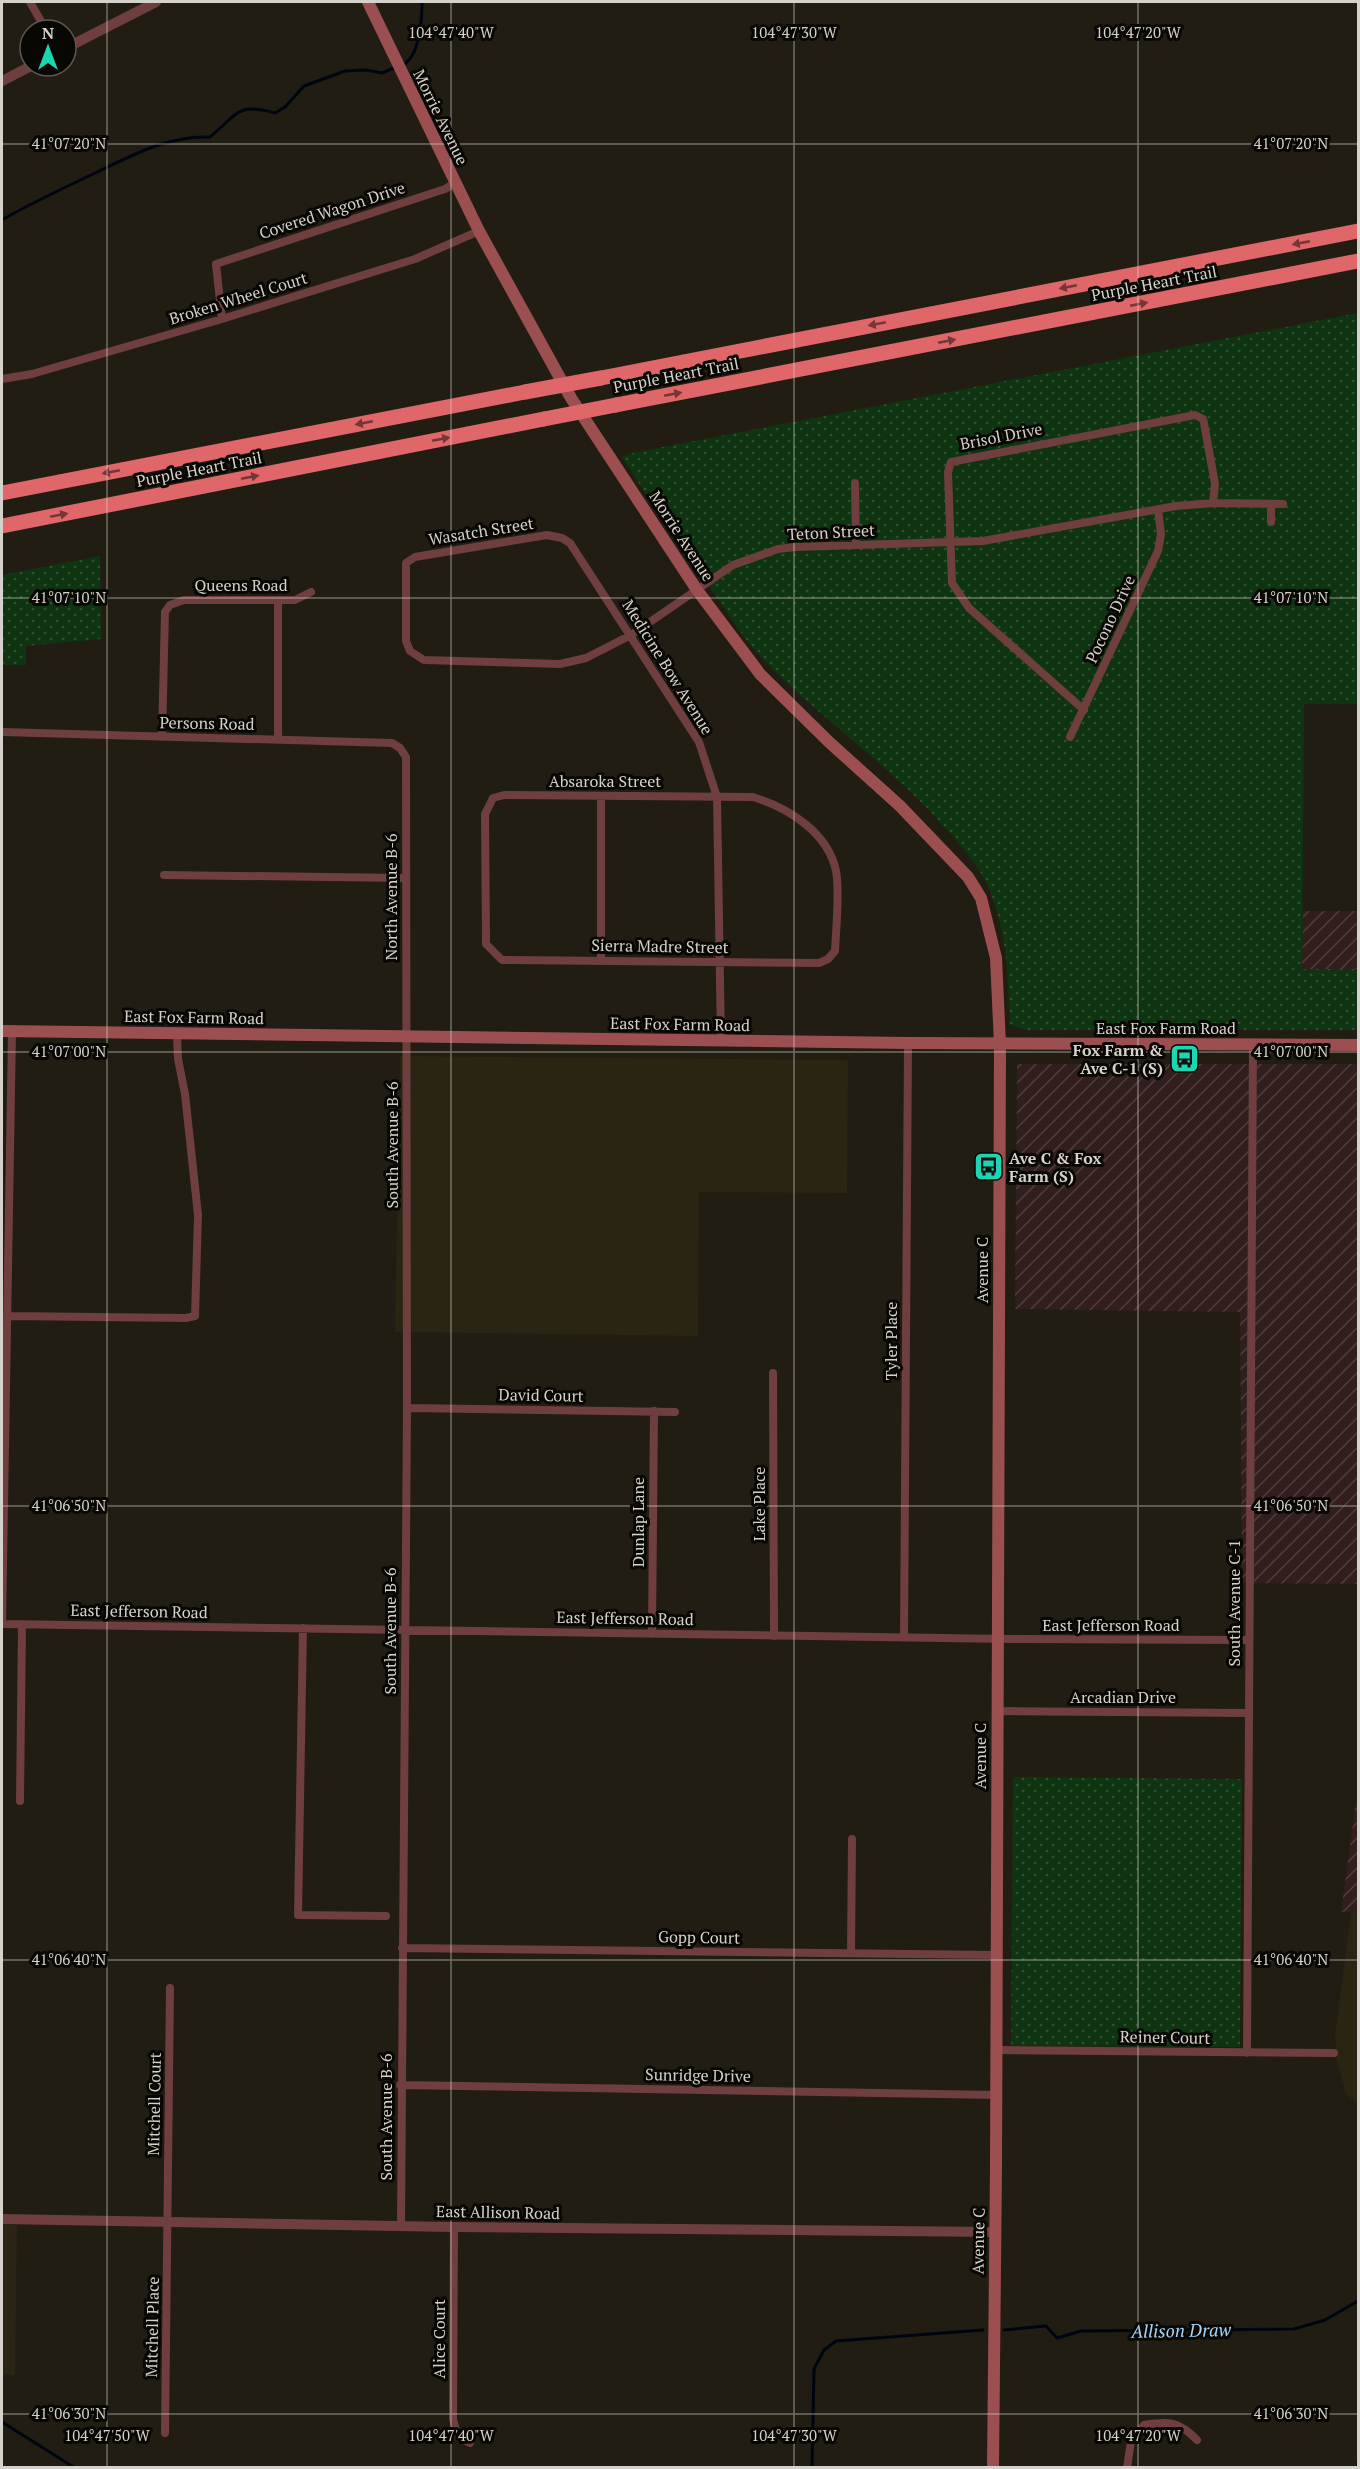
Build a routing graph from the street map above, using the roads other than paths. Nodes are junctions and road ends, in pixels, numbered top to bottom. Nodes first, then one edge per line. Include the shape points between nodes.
1 (30, 2) edge
2 (156, 2) edge
3 (368, 2) edge
4 (39, 18) edge
5 (78, 42) edge
6 (18, 73) edge
7 (2, 81) edge
8 (455, 183) junction
9 (479, 231) junction
10 (1359, 231) edge
11 (1359, 261) edge
12 (222, 320) junction
13 (2, 379) edge
14 (855, 483) dead end
15 (2, 493) edge
16 (1213, 503) junction
17 (1271, 504) junction
18 (1283, 504) dead end
19 (1158, 509) junction
20 (1271, 522) dead end
21 (2, 526) edge
22 (562, 538) joint
23 (950, 543) junction
24 (856, 545) junction
25 (697, 590) junction
26 (311, 592) dead end
27 (278, 601) junction
28 (631, 635) junction
29 (410, 651) joint
30 (1084, 710) junction
31 (2, 732) edge
32 (162, 737) junction
33 (1070, 737) dead end
34 (278, 739) junction
35 (406, 757) joint
36 (601, 796) junction
37 (717, 797) junction
38 (164, 875) dead end
39 (406, 878) junction
40 (502, 960) joint
41 (601, 960) junction
42 (720, 962) junction
43 (819, 963) joint
44 (7, 1031) edge
45 (177, 1034) junction
46 (406, 1037) junction
47 (721, 1041) junction
48 (908, 1044) junction
49 (1000, 1044) junction
50 (1253, 1045) junction
51 (1359, 1045) edge
52 (7, 1316) junction
53 (773, 1373) dead end
54 (407, 1408) junction
55 (654, 1411) junction
56 (675, 1412) dead end
57 (2, 1624) edge
58 (22, 1625) junction
59 (303, 1628) junction
60 (404, 1629) junction
61 (652, 1634) junction
62 (774, 1636) junction
63 (904, 1638) junction
64 (997, 1639) junction
65 (1248, 1641) junction
66 (996, 1711) junction
67 (1249, 1713) junction
68 (20, 1801) dead end
69 (852, 1839) dead end
70 (386, 1916) dead end
71 (402, 1948) junction
72 (851, 1953) junction
73 (996, 1955) junction
74 (170, 1988) dead end
75 (997, 2050) junction
76 (1248, 2053) junction
77 (1334, 2053) dead end
78 (400, 2085) junction
79 (996, 2095) junction
80 (2, 2219) edge
81 (168, 2221) junction
82 (401, 2225) junction
83 (454, 2227) junction
84 (994, 2232) junction
85 (165, 2433) dead end
86 (1197, 2440) dead end
87 (470, 2443) dead end
88 (993, 2468) edge
89 (1128, 2468) edge

1 - 4 street
2 - 5 street
3 - 8 main road, Morrie Avenue
6 - 7 street
8 - 9 main road, Morrie Avenue
8 - 12 street, Covered Wagon Drive via 216,264
9 - 12 street, Broken Wheel Court via 415,259
9 - 25 main road, Morrie Avenue via 571,398
10 -> 15 highway, Purple Heart Trail, bridge
21 -> 11 highway, Purple Heart Trail, bridge
12 - 13 street, Broken Wheel Court
14 - 24 street
16 - 17 street, Teton Street
16 - 19 street, Teton Street
16 - 23 street, Brisol Drive via 1215,484 1204,423 1195,415 951,462
17 - 18 street, Teton Street
17 - 20 street
19 - 23 street, Teton Street via 1001,539
19 - 30 street, Pocono Drive via 1158,551
22 - 28 street, Medicine Bow Avenue via 570,543
22 - 29 street, Wasatch Street via 539,536 416,557 406,563 406,641
23 - 24 street, Teton Street
23 - 30 street, Brisol Drive via 952,583 960,599
24 - 25 street, Teton Street via 778,549 734,565
25 - 28 street, Teton Street
25 - 49 main road, Morrie Avenue via 760,674 900,806 968,877 981,897 996,958
26 - 27 street, Queens Road via 295,600
27 - 32 street, Queens Road via 184,600 170,604 165,612
27 - 34 street
28 - 29 street, Teton Street via 586,658 560,664 423,660
28 - 37 street, Medicine Bow Avenue via 699,742
30 - 33 street, Pocono Drive
31 - 32 street, Persons Road
32 - 34 street, Persons Road
34 - 35 street, Persons Road via 392,743
35 - 39 street, North Avenue B-6
36 - 37 street, Absaroka Street
36 - 40 street, Absaroka Street via 493,798 485,814 486,944
36 - 41 street
37 - 42 street, Medicine Bow Avenue
37 - 43 street, Absaroka Street via 753,797 768,802 795,815 829,850 837,873 835,951
38 - 39 street
39 - 46 street, North Avenue B-6
40 - 41 street, Sierra Madre Street
41 - 42 street, Sierra Madre Street
42 - 43 street, Sierra Madre Street
42 - 47 street, Medicine Bow Avenue
44 - 45 main road, East Fox Farm Road
44 - 52 street
45 - 46 main road, East Fox Farm Road
45 - 52 street via 198,1215 195,1316
46 - 47 main road, East Fox Farm Road
46 - 54 street, South Avenue B-6
47 - 48 main road, East Fox Farm Road
48 - 49 main road, East Fox Farm Road
48 - 63 street, Tyler Place
49 - 50 main road, East Fox Farm Road
49 - 64 main road, Avenue C
50 - 51 main road, East Fox Farm Road
50 - 65 street, South Avenue C-1
52 - 57 street
53 - 62 street, Lake Place
54 - 55 street, David Court
54 - 60 street, South Avenue B-6
55 - 56 street, David Court
55 - 61 street, Dunlap Lane
57 - 58 street, East Jefferson Road
58 - 59 street, East Jefferson Road
58 - 68 street
59 - 60 street, East Jefferson Road
59 - 70 street via 298,1915
60 - 61 street, East Jefferson Road
60 - 71 street, South Avenue B-6
61 - 62 street, East Jefferson Road
62 - 63 street, East Jefferson Road
63 - 64 street, East Jefferson Road
64 - 65 street, East Jefferson Road
64 - 66 main road, Avenue C
65 - 67 street, South Avenue C-1
66 - 67 street, Arcadian Drive
66 - 73 main road, Avenue C
67 - 76 street, South Avenue C-1
69 - 72 street
71 - 72 street, Gopp Court
71 - 78 street, South Avenue B-6
72 - 73 street, Gopp Court
73 - 75 main road, Avenue C
74 - 81 street, Mitchell Court
75 - 76 street, Reiner Court
75 - 79 main road, Avenue C
76 - 77 street, Reiner Court
78 - 79 street, Sunridge Drive
78 - 82 street, South Avenue B-6
79 - 84 main road, Avenue C
80 - 81 street, East Allison Road
81 - 82 street, East Allison Road
81 - 85 street, Mitchell Place
82 - 83 street, East Allison Road
83 - 84 street, East Allison Road
83 - 87 street, Alice Court via 453,2419 458,2437
84 - 88 main road, Avenue C
86 - 89 street via 1185,2427 1173,2423 1144,2425 1131,2441

